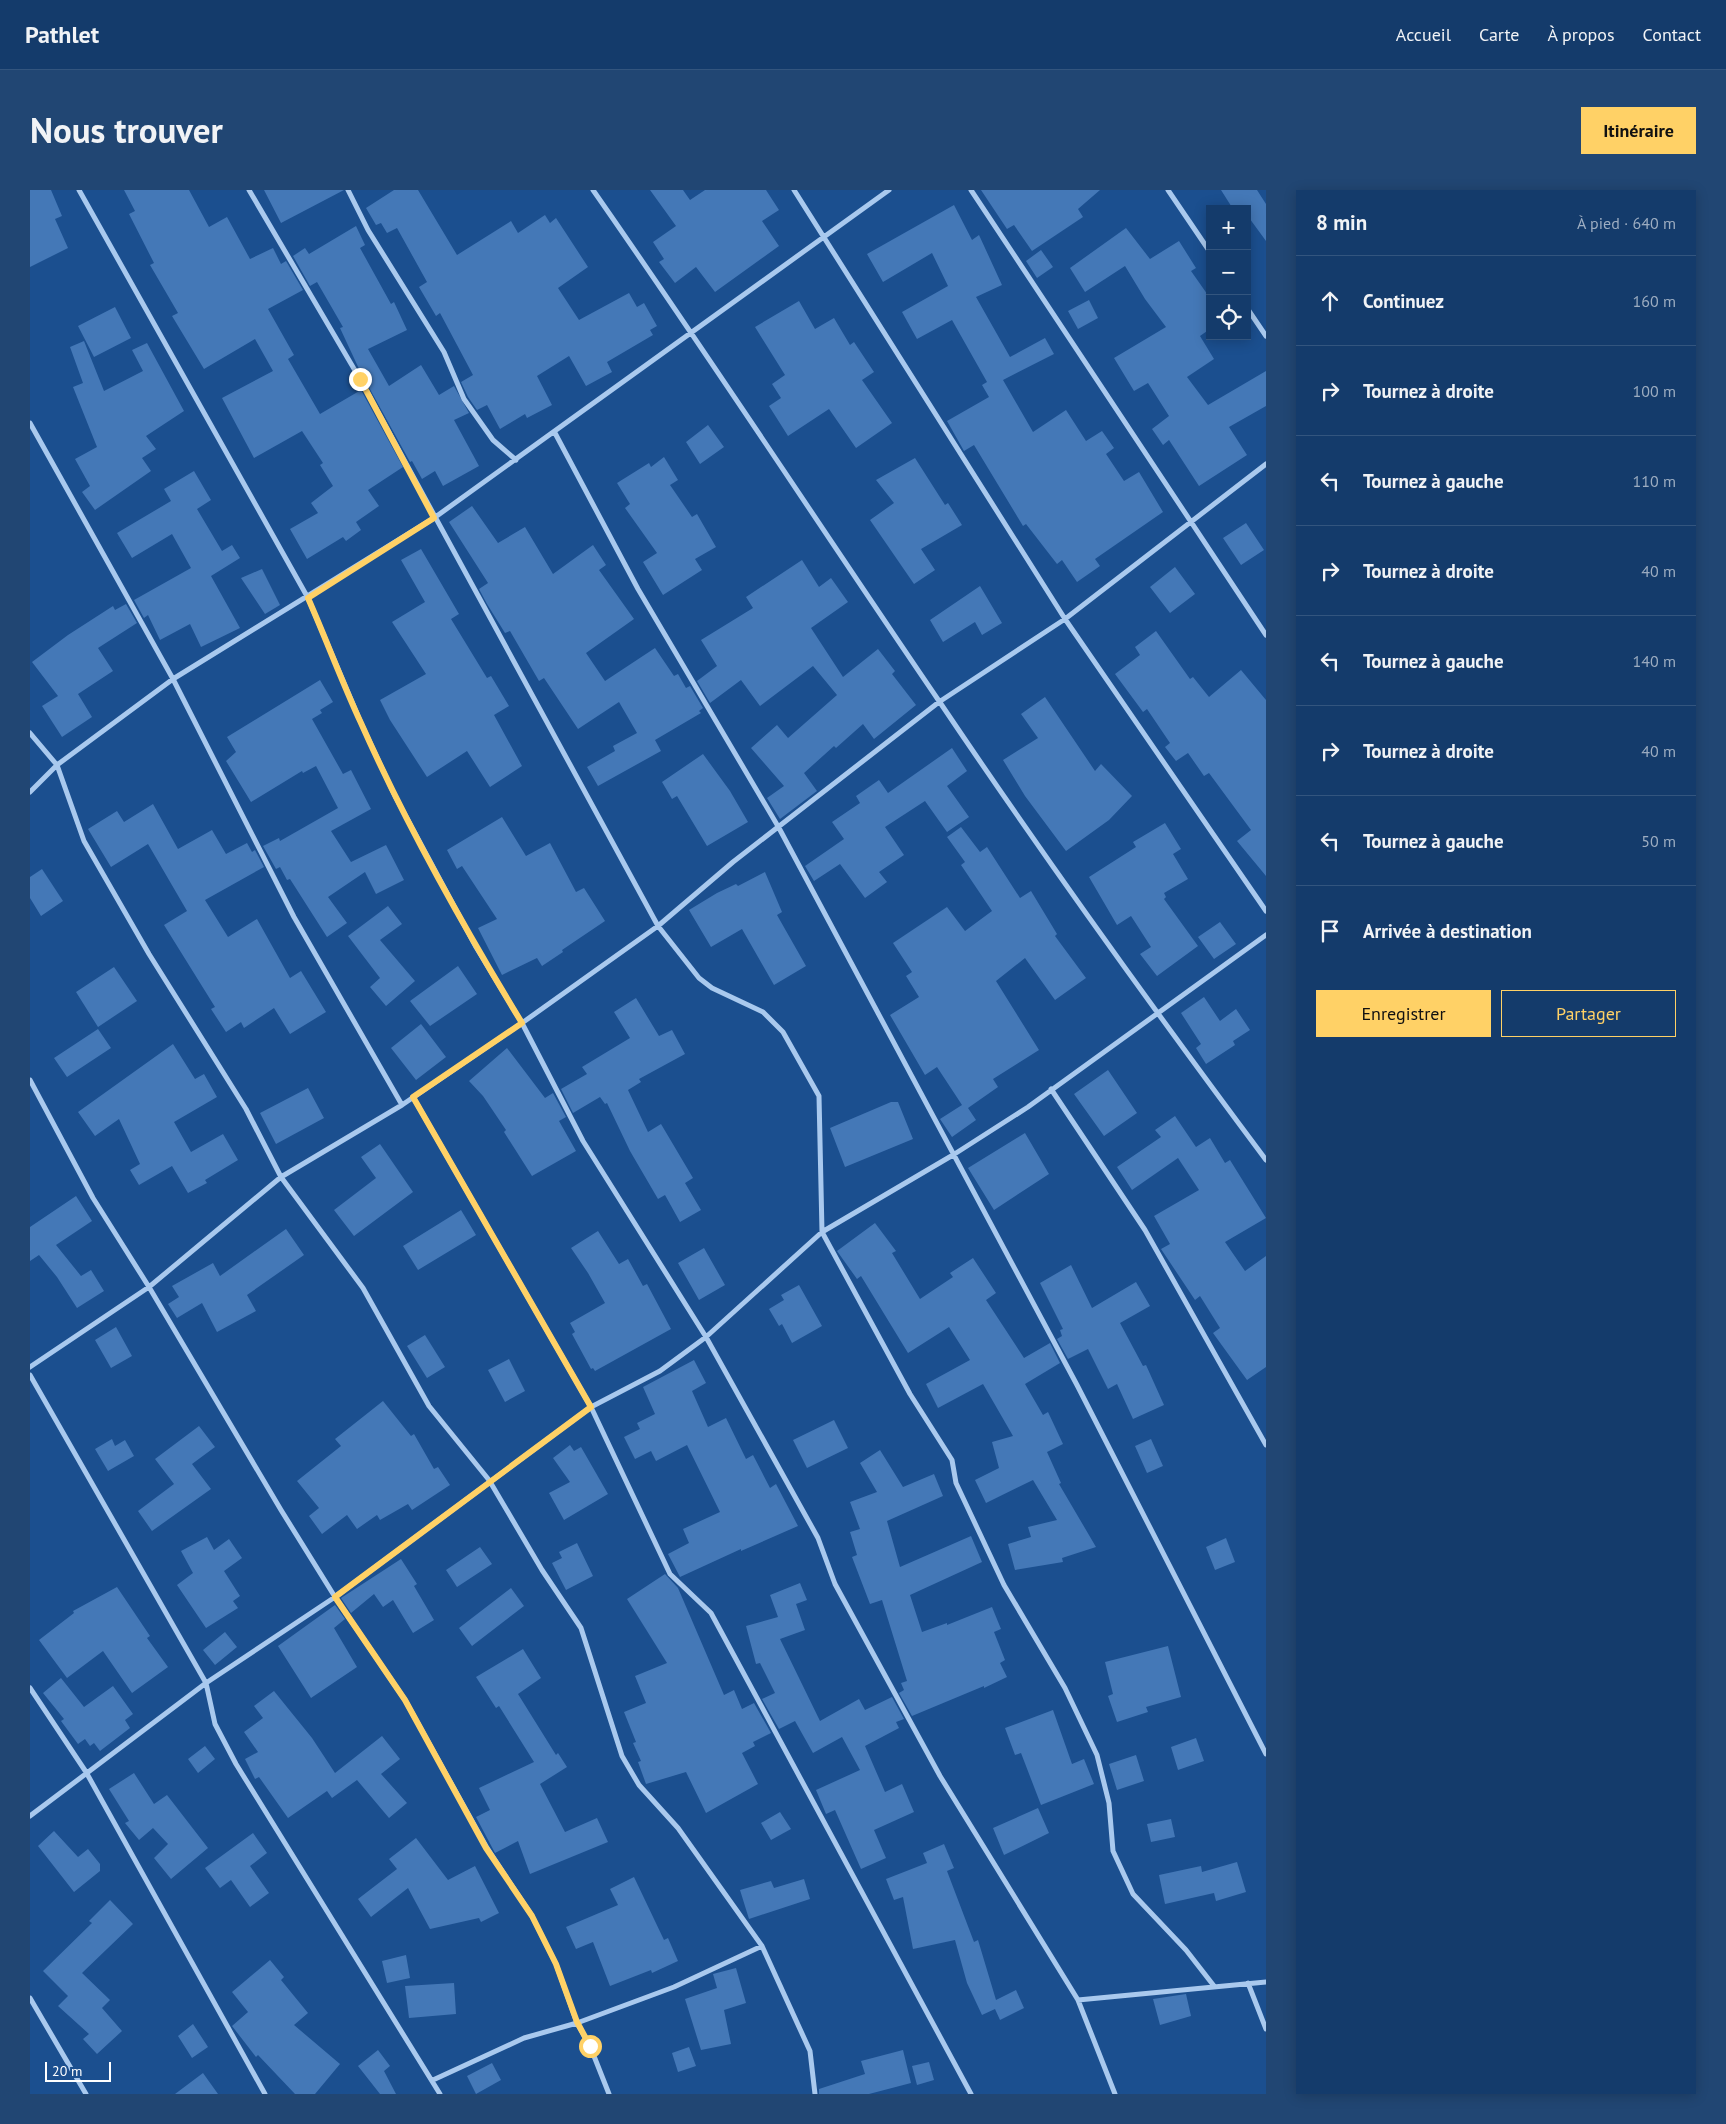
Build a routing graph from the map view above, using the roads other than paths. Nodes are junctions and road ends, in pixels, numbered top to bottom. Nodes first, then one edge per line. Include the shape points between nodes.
1 (79, 190) edge
2 (249, 190) edge
3 (348, 190) edge
4 (593, 190) edge
5 (794, 190) edge
6 (889, 190) edge
7 (971, 190) edge
8 (1168, 190) edge
9 (826, 238) junction
10 (1209, 250) edge
11 (1251, 314) edge
12 (693, 333) junction
13 (1266, 336) edge
14 (30, 423) edge
15 (555, 432) junction
16 (516, 460) junction
17 (1266, 464) edge
18 (434, 518) junction
19 (1192, 520) junction
20 (308, 598) junction
21 (1065, 619) junction
22 (1266, 635) edge
23 (173, 679) junction
24 (939, 702) junction
25 (30, 733) edge
26 (57, 765) junction
27 (30, 792) edge
28 (779, 828) junction
29 (1266, 911) edge
30 (658, 926) junction
31 (1266, 935) edge
32 (1156, 1014) junction
33 (522, 1023) junction
34 (30, 1080) edge
35 (1051, 1089) junction
36 (413, 1097) junction
37 (402, 1105) junction
38 (953, 1156) junction
39 (1266, 1160) edge
40 (281, 1177) junction
41 (822, 1232) junction
42 (149, 1287) junction
43 (706, 1336) junction
44 (30, 1367) edge
45 (30, 1374) edge
46 (591, 1407) junction
47 (1266, 1445) edge
48 (489, 1480) junction
49 (335, 1597) junction
50 (206, 1683) junction
51 (30, 1688) edge
52 (1266, 1754) edge
53 (86, 1772) junction
54 (30, 1816) edge
55 (762, 1946) junction
56 (1266, 1982) edge
57 (1248, 1983) junction
58 (1214, 1986) junction
59 (30, 1998) edge
60 (1078, 2000) junction
61 (577, 2022) junction
62 (1266, 2029) edge
63 (433, 2080) junction
64 (86, 2094) edge
65 (264, 2094) edge
66 (440, 2094) edge
67 (609, 2094) edge
68 (816, 2094) edge
69 (971, 2094) edge
70 (1114, 2094) edge

1 - 20 street
2 - 18 street via 360,379
3 - 16 street via 368,230 444,352 464,399 492,440
4 - 12 street
5 - 9 street
6 - 9 street
7 - 19 street
8 - 10 street
9 - 12 street
9 - 21 street
11 - 13 street
12 - 15 street
12 - 24 street
14 - 23 street
15 - 16 street
15 - 28 street via 638,589
16 - 18 street
17 - 19 street
18 - 20 street
18 - 30 street
19 - 21 street
19 - 22 street
20 - 23 street
20 - 33 street via 361,724 396,796 476,947
21 - 24 street
21 - 29 street
23 - 26 street
23 - 37 street via 294,917
24 - 28 street
24 - 32 street
25 - 26 street
26 - 27 street
26 - 40 street via 84,841 149,954 246,1108
28 - 30 street via 733,862
28 - 38 street
30 - 33 street
30 - 41 street via 699,978 712,988 763,1012 783,1032 819,1096
31 - 32 street
32 - 35 street
32 - 39 street
33 - 36 street
33 - 43 street via 583,1141
34 - 42 street via 93,1198
35 - 38 street
35 - 47 street via 1145,1230
36 - 37 street
36 - 46 street
37 - 40 street
38 - 41 street
38 - 52 street via 1077,1384
40 - 42 street
40 - 48 street via 363,1288 429,1406
41 - 43 street
41 - 58 street via 910,1394 952,1460 956,1483 1004,1585 1065,1688 1097,1755 1109,1803 1113,1851 1133,1894 1186,1950
42 - 44 street
42 - 49 street
43 - 46 street via 660,1371
43 - 60 street via 818,1538 835,1584 940,1776
45 - 50 street
46 - 48 street
46 - 69 street via 670,1574 711,1613
48 - 49 street
48 - 55 street via 542,1570 581,1628 622,1756 639,1785 678,1828
49 - 50 street
49 - 61 street via 405,1700 486,1848 532,1916 556,1964
50 - 53 street
50 - 63 street via 215,1724 236,1764
51 - 53 street
53 - 54 street
53 - 65 street
55 - 61 street via 674,1987
55 - 68 street via 810,2051
56 - 57 street
57 - 58 street
57 - 62 street
58 - 60 street
59 - 64 street
60 - 70 street
61 - 63 street via 524,2038
61 - 67 street
63 - 66 street

